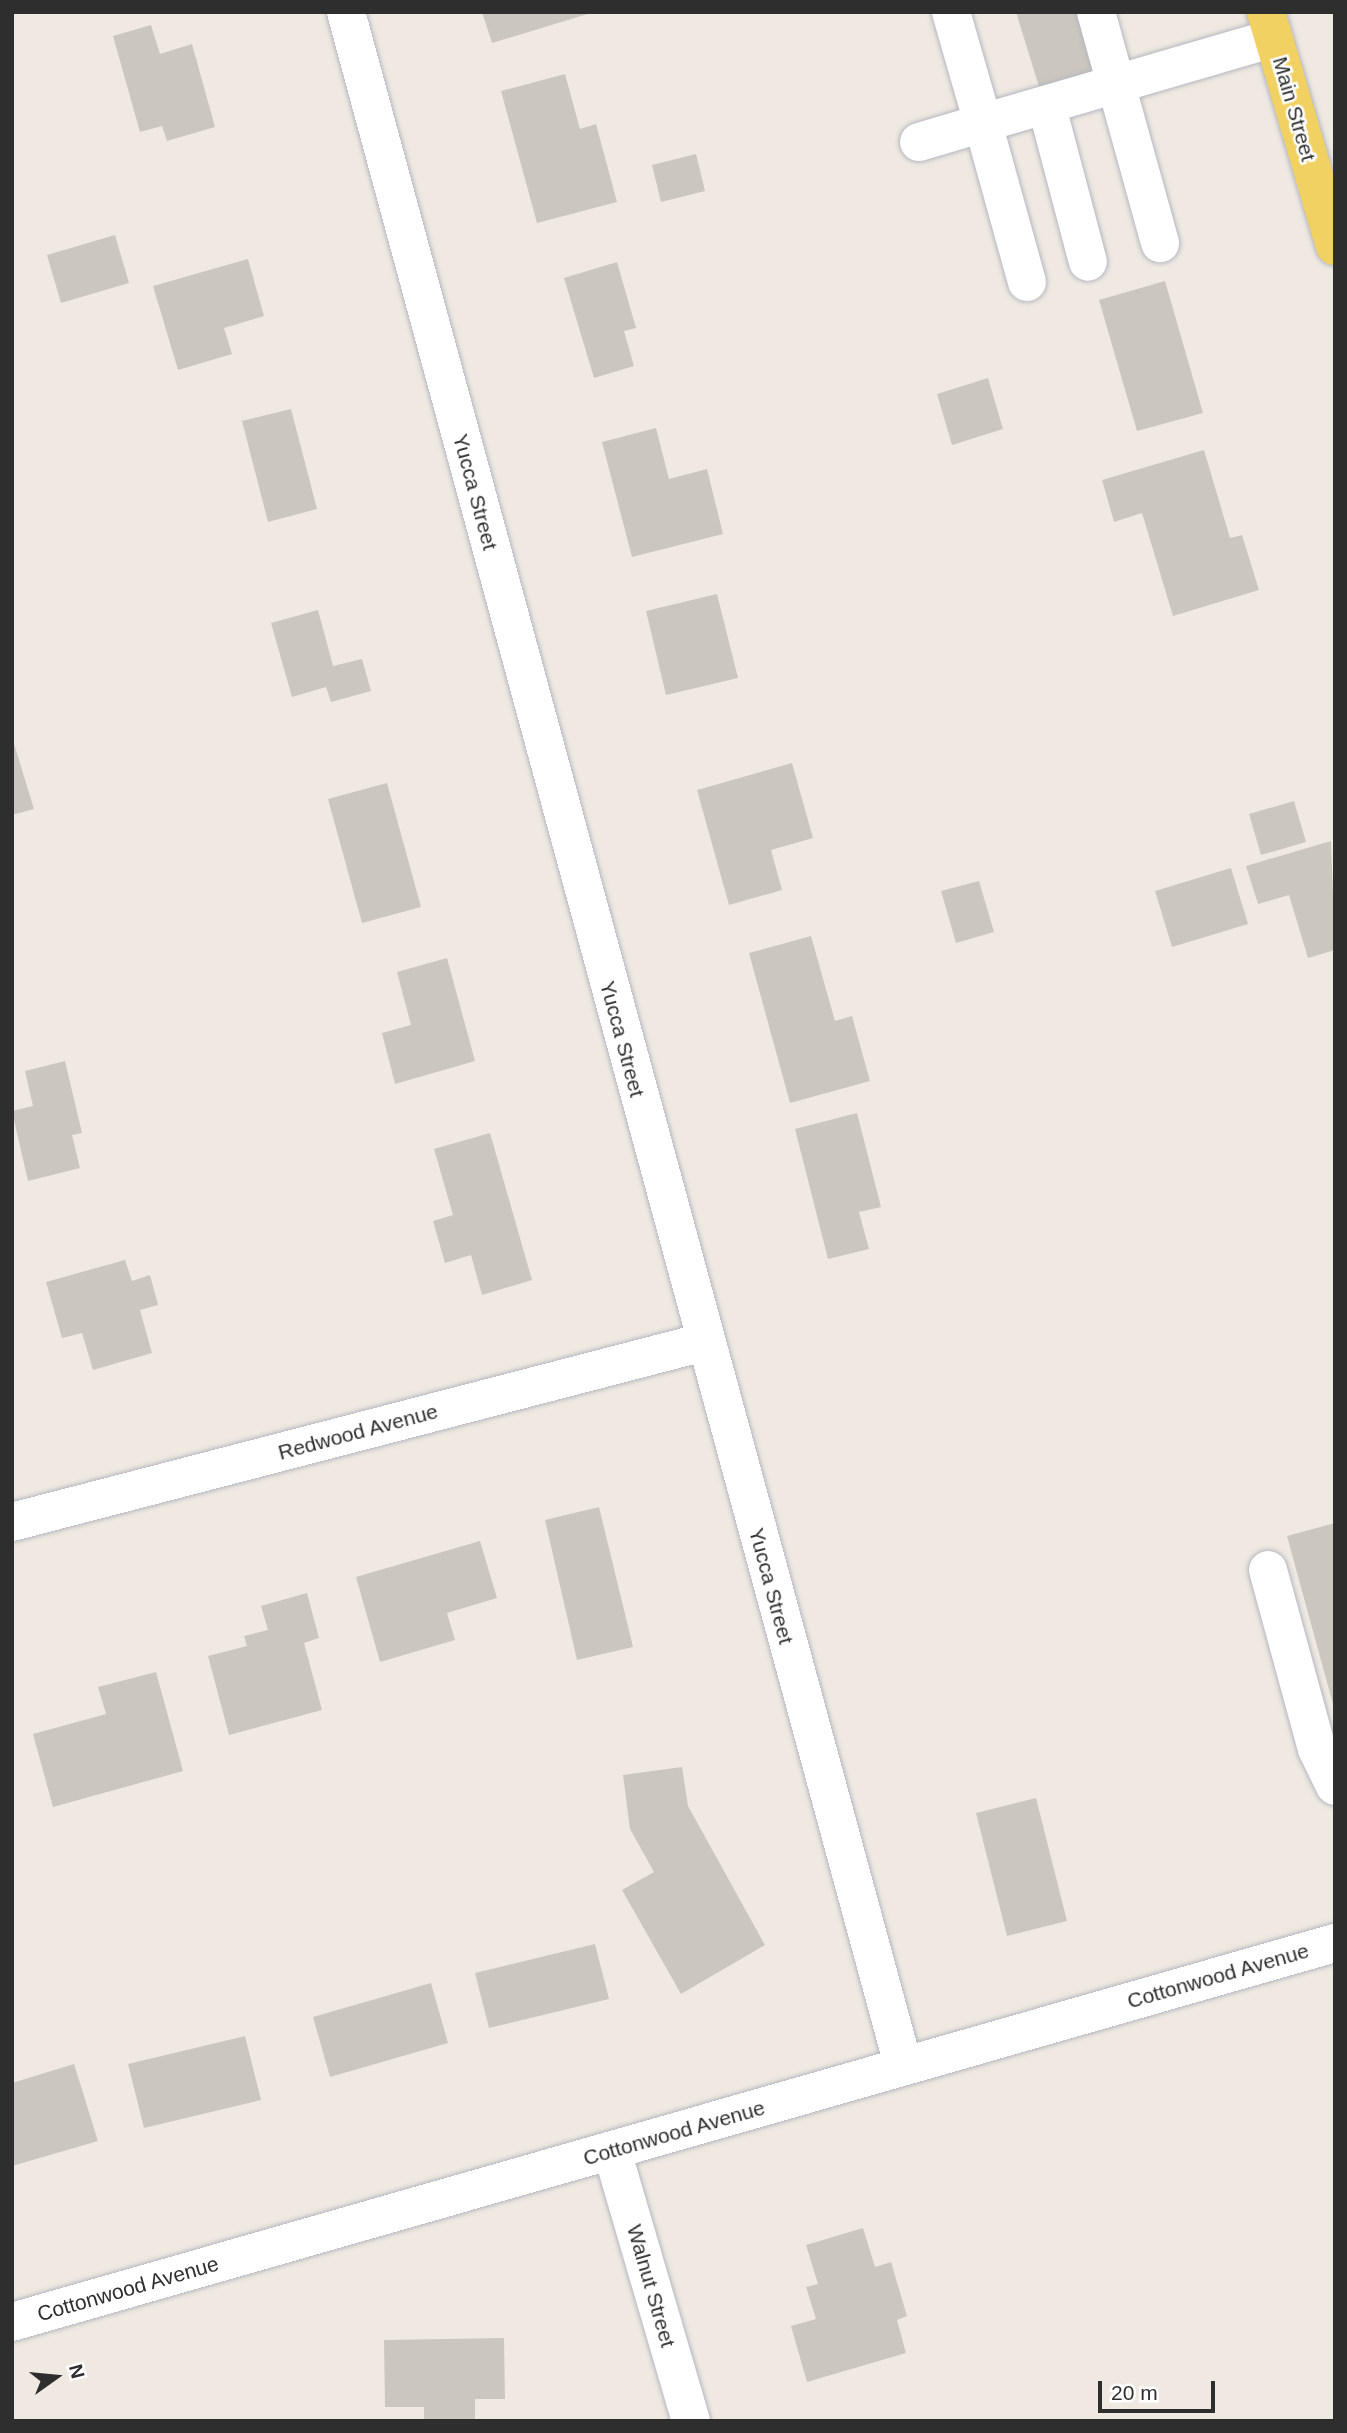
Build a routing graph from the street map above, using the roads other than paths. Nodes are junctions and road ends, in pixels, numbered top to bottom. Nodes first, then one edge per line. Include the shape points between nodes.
1 (346, 12) edge
2 (951, 12) edge
3 (1096, 12) edge
4 (1269, 25) edge
5 (1116, 86) junction
6 (1047, 107) junction
7 (983, 123) junction
8 (919, 142) dead end
9 (1160, 243) dead end
10 (1335, 246) edge
11 (1088, 262) dead end
12 (1027, 282) dead end
13 (704, 1342) junction
14 (12, 1522) edge
15 (1268, 1570) dead end
16 (1335, 1786) edge
17 (1335, 1943) edge
18 (903, 2065) junction
19 (612, 2151) junction
20 (12, 2322) edge
21 (691, 2421) edge

1 - 13 street, Yucca Street
2 - 7 street
3 - 5 street
4 - 5 street
4 - 10 main road, Main Street
5 - 6 street
5 - 9 street
6 - 7 street
6 - 11 street
7 - 8 street
7 - 12 street
13 - 14 street, Redwood Avenue
13 - 18 street, Yucca Street
15 - 16 street via 1317,1749
17 - 18 street, Cottonwood Avenue
18 - 19 street, Cottonwood Avenue
19 - 20 street, Cottonwood Avenue
19 - 21 street, Walnut Street

